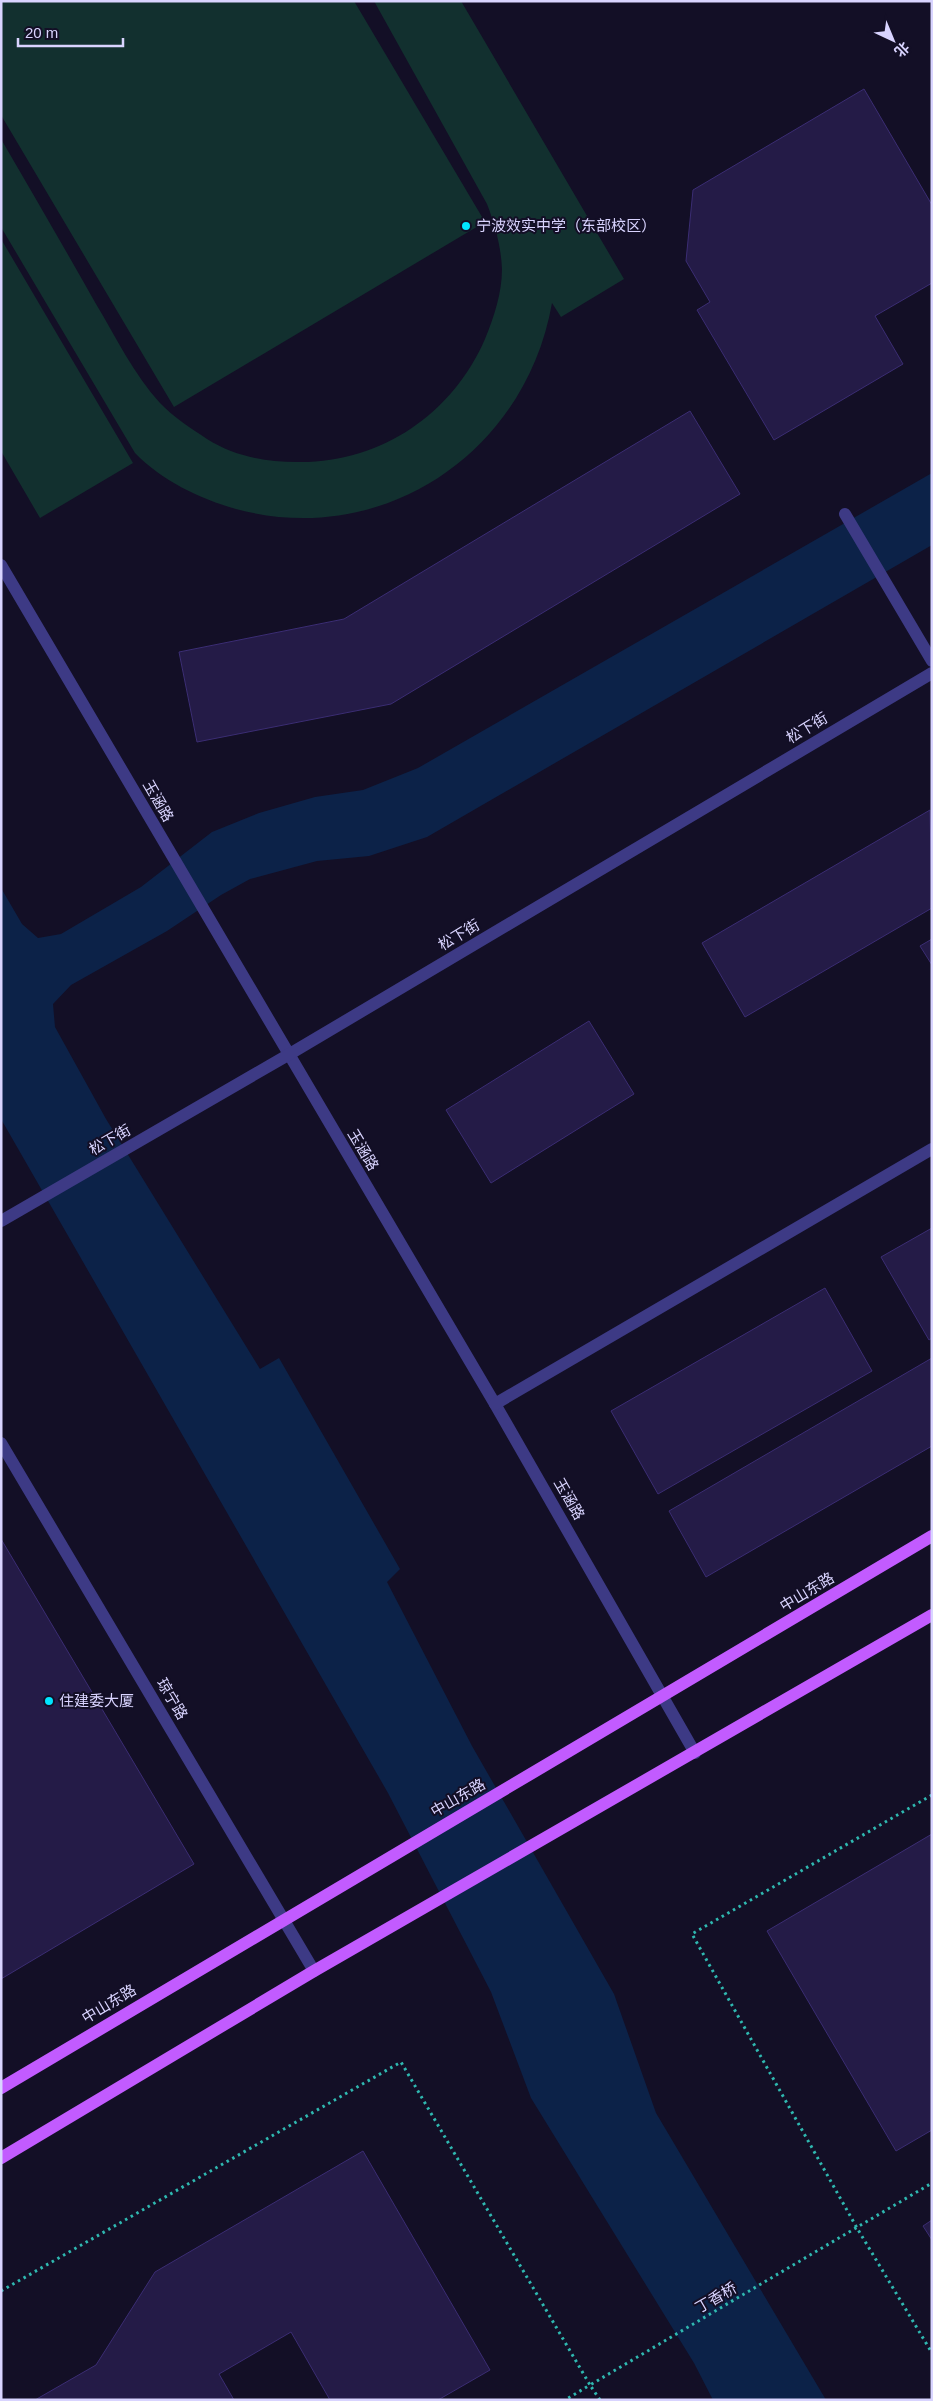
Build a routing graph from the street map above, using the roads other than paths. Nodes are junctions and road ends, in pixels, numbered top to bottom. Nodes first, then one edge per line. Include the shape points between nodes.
1 (845, 514) dead end
2 (1, 565) edge
3 (932, 661) edge
4 (932, 673) edge
5 (288, 1055) junction
6 (932, 1149) edge
7 (1, 1221) edge
8 (496, 1404) junction
9 (1, 1443) edge
10 (932, 1536) edge
11 (932, 1615) edge
12 (662, 1697) junction
13 (695, 1752) junction
14 (283, 1919) junction
15 (314, 1971) junction
16 (1, 2088) edge
17 (1, 2158) edge

1 - 3 street
2 - 5 street, 玉涵路
4 - 5 street, 松下街
5 - 7 street, 松下街
5 - 8 street, 玉涵路
6 - 8 street
8 - 12 street, 玉涵路
9 - 14 street, 琼宁路
10 - 12 main road, 中山东路
11 - 13 main road
12 - 13 street, 玉涵路
12 - 14 main road, 中山东路
13 - 15 main road
14 - 15 street, 琼宁路
14 - 16 main road, 中山东路
15 - 17 main road

